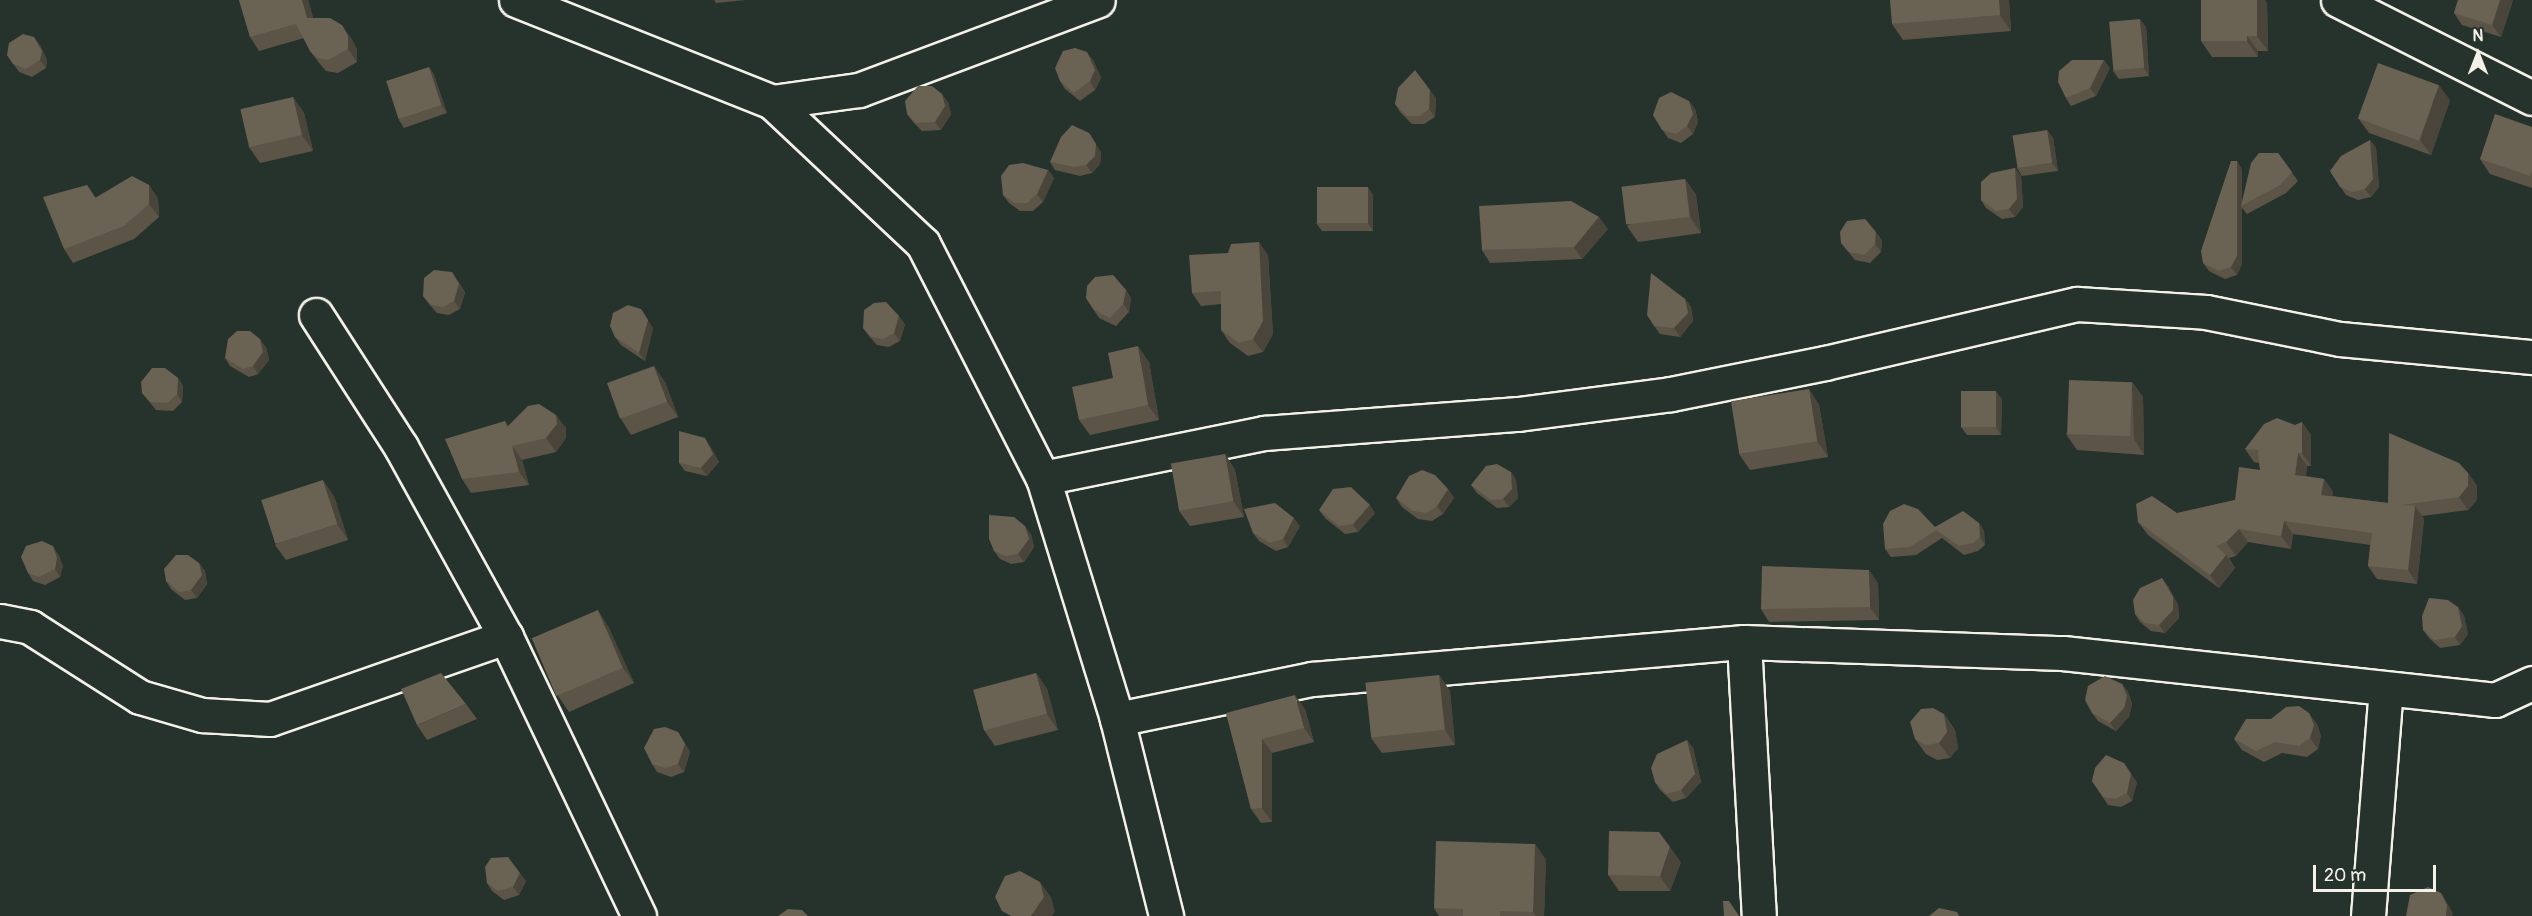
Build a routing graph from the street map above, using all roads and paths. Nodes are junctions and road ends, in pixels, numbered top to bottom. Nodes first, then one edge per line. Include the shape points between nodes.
1 (516, 0) edge
2 (1098, 0) edge
3 (2338, 0) edge
4 (2532, 98) edge
5 (772, 102) junction
6 (316, 315) dead end
7 (2532, 357) edge
8 (1042, 478) junction
9 (0, 621) edge
10 (506, 637) junction
11 (1744, 642) junction
12 (2532, 683) edge
13 (2386, 689) junction
14 (1117, 719) junction
15 (639, 916) edge
16 (1166, 916) edge
17 (1760, 916) edge
18 (2368, 916) edge

1 - 5 street
2 - 5 street via 859,90
3 - 4 street
5 - 8 street via 923,244
6 - 10 street via 401,447
7 - 8 street via 2340,339 2206,312 2078,304 1671,394 1518,414 1264,433
8 - 14 street
9 - 10 street via 30,627 140,698 202,714 270,719
10 - 15 street
11 - 13 street via 2063,653
11 - 14 street via 1312,679
11 - 17 street
12 - 13 street via 2496,699
13 - 18 street
14 - 16 street

